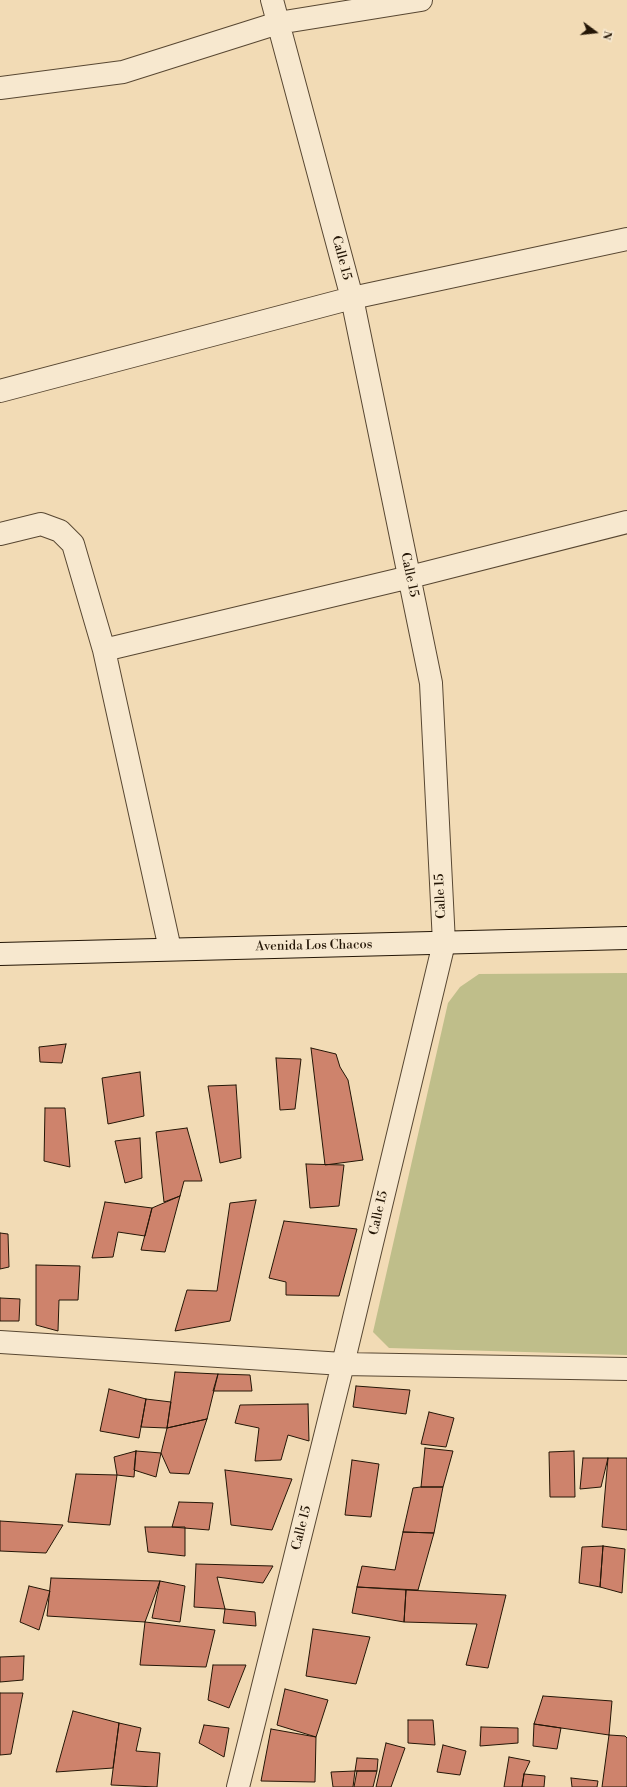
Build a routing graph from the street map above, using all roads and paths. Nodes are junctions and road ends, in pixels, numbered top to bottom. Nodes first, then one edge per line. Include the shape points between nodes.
1 (272, 0) edge
2 (421, 0) edge
3 (278, 23) junction
4 (0, 88) edge
5 (627, 240) edge
6 (352, 298) junction
7 (0, 392) edge
8 (627, 522) edge
9 (0, 534) edge
10 (410, 577) junction
11 (104, 650) junction
12 (627, 938) edge
13 (444, 943) junction
14 (170, 949) junction
15 (0, 954) edge
16 (0, 1342) edge
17 (343, 1364) junction
18 (627, 1369) edge
19 (238, 1787) edge

1 - 3 street, Calle 15
2 - 3 street
3 - 4 street via 123,72
3 - 6 street, Calle 15
5 - 6 street
6 - 7 street
6 - 10 street, Calle 15
8 - 10 street
9 - 11 street via 41,524 60,531 73,544
10 - 11 street
10 - 13 street, Calle 15 via 431,683
11 - 14 street
12 - 13 street, Avenida Los Chacos
13 - 14 street, Avenida Los Chacos
13 - 17 street, Calle 15
14 - 15 street, Avenida Los Chacos
16 - 17 street
17 - 18 street
17 - 19 street, Calle 15

